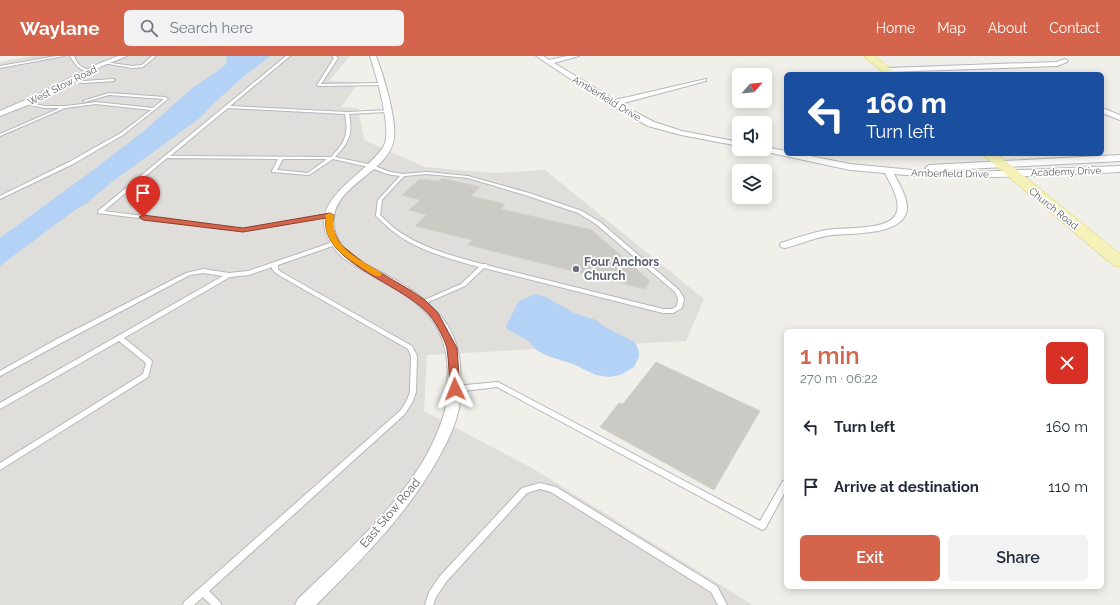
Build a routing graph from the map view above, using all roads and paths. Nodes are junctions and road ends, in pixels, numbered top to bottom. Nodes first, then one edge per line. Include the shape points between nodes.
1 (62, 56) edge
2 (72, 56) edge
3 (124, 56) edge
4 (154, 56) edge
5 (288, 56) edge
6 (334, 56) edge
7 (373, 56) edge
8 (539, 56) edge
9 (576, 56) edge
10 (869, 56) edge
11 (1065, 61) dead end
12 (548, 62) junction
13 (105, 63) junction
14 (0, 67) edge
15 (89, 71) junction
16 (889, 72) edge
17 (70, 80) junction
18 (113, 80) dead end
19 (704, 80) dead end
20 (381, 84) junction
21 (28, 103) junction
22 (613, 103) junction
23 (67, 107) junction
24 (228, 107) junction
25 (154, 109) junction
26 (387, 111) junction
27 (1104, 111) edge
28 (347, 113) junction
29 (0, 114) edge
30 (1120, 118) edge
31 (0, 135) edge
32 (732, 143) edge
33 (772, 151) edge
34 (784, 153) edge
35 (798, 156) edge
36 (991, 156) edge
37 (166, 157) junction
38 (281, 158) junction
39 (332, 158) junction
40 (1120, 158) edge
41 (370, 166) junction
42 (1007, 169) junction
43 (1120, 169) edge
44 (888, 171) junction
45 (402, 175) junction
46 (0, 198) edge
47 (330, 215) junction
48 (336, 243) junction
49 (785, 245) dead end
50 (1120, 262) edge
51 (275, 264) junction
52 (484, 265) junction
53 (229, 275) junction
54 (422, 302) junction
55 (120, 338) junction
56 (0, 374) edge
57 (455, 389) junction
58 (0, 406) edge
59 (0, 467) edge
60 (784, 487) edge
61 (202, 591) junction
62 (187, 605) edge
63 (217, 605) edge
64 (304, 605) edge
65 (429, 605) edge
66 (723, 605) edge

1 - 14 lane
2 - 15 lane via 76,65
3 - 13 street, West Stow Road
4 - 13 lane via 143,66
5 - 24 lane
6 - 20 lane via 336,58 319,84
7 - 20 street
8 - 12 street, Amberfield Drive
9 - 12 street, Amberfield Drive
10 - 16 main road
11 - 16 street via 1057,64
12 - 22 street, Amberfield Drive
13 - 15 street, West Stow Road
15 - 17 street, West Stow Road
17 - 18 lane
17 - 21 street, West Stow Road
19 - 22 street
20 - 26 street
21 - 23 lane via 44,107
21 - 29 street, West Stow Road
22 - 32 street, Amberfield Drive via 639,118 666,129
23 - 25 lane via 96,103
23 - 25 lane via 109,94 166,99
23 - 31 lane
24 - 28 lane
24 - 37 lane
25 - 46 lane via 122,134
26 - 28 lane
26 - 41 street via 389,143
27 - 30 street
28 - 39 lane via 350,127 345,146
33 - 34 street, Amberfield Drive
35 - 44 street, Amberfield Drive
36 - 42 main road, Church Road
37 - 38 lane
37 - 47 lane via 100,212 243,230
38 - 39 lane
38 - 39 lane via 274,171 309,174
39 - 41 lane
40 - 42 street, Academy Drive
41 - 45 lane
41 - 47 street via 340,195
42 - 43 street, Academy Drive
42 - 44 street, Amberfield Drive
42 - 44 street, Amberfield Drive via 933,175
42 - 50 main road, Church Road
44 - 49 street via 902,209 897,220 880,228 828,232
45 - 52 lane via 380,200 378,215 385,225 415,244
45 - 52 lane via 427,173 468,177 580,212 598,223 677,291 681,298 680,307 673,311 663,311
47 - 48 street, East Stow Road via 329,226
48 - 51 lane
48 - 54 street, East Stow Road via 348,256
51 - 53 lane via 249,273
51 - 61 lane via 275,269 279,273 410,348 414,356 413,392 403,412
52 - 54 lane via 463,285
53 - 55 lane
53 - 56 lane via 203,271 188,274
54 - 57 street, East Stow Road via 435,315 452,348
55 - 58 lane
55 - 59 lane via 149,362 146,375
57 - 60 lane via 498,384 762,526
57 - 64 street, East Stow Road via 451,414 442,440 407,496
61 - 62 lane
61 - 63 lane
65 - 66 lane via 432,595 443,579 525,490 540,486 553,489 714,589

